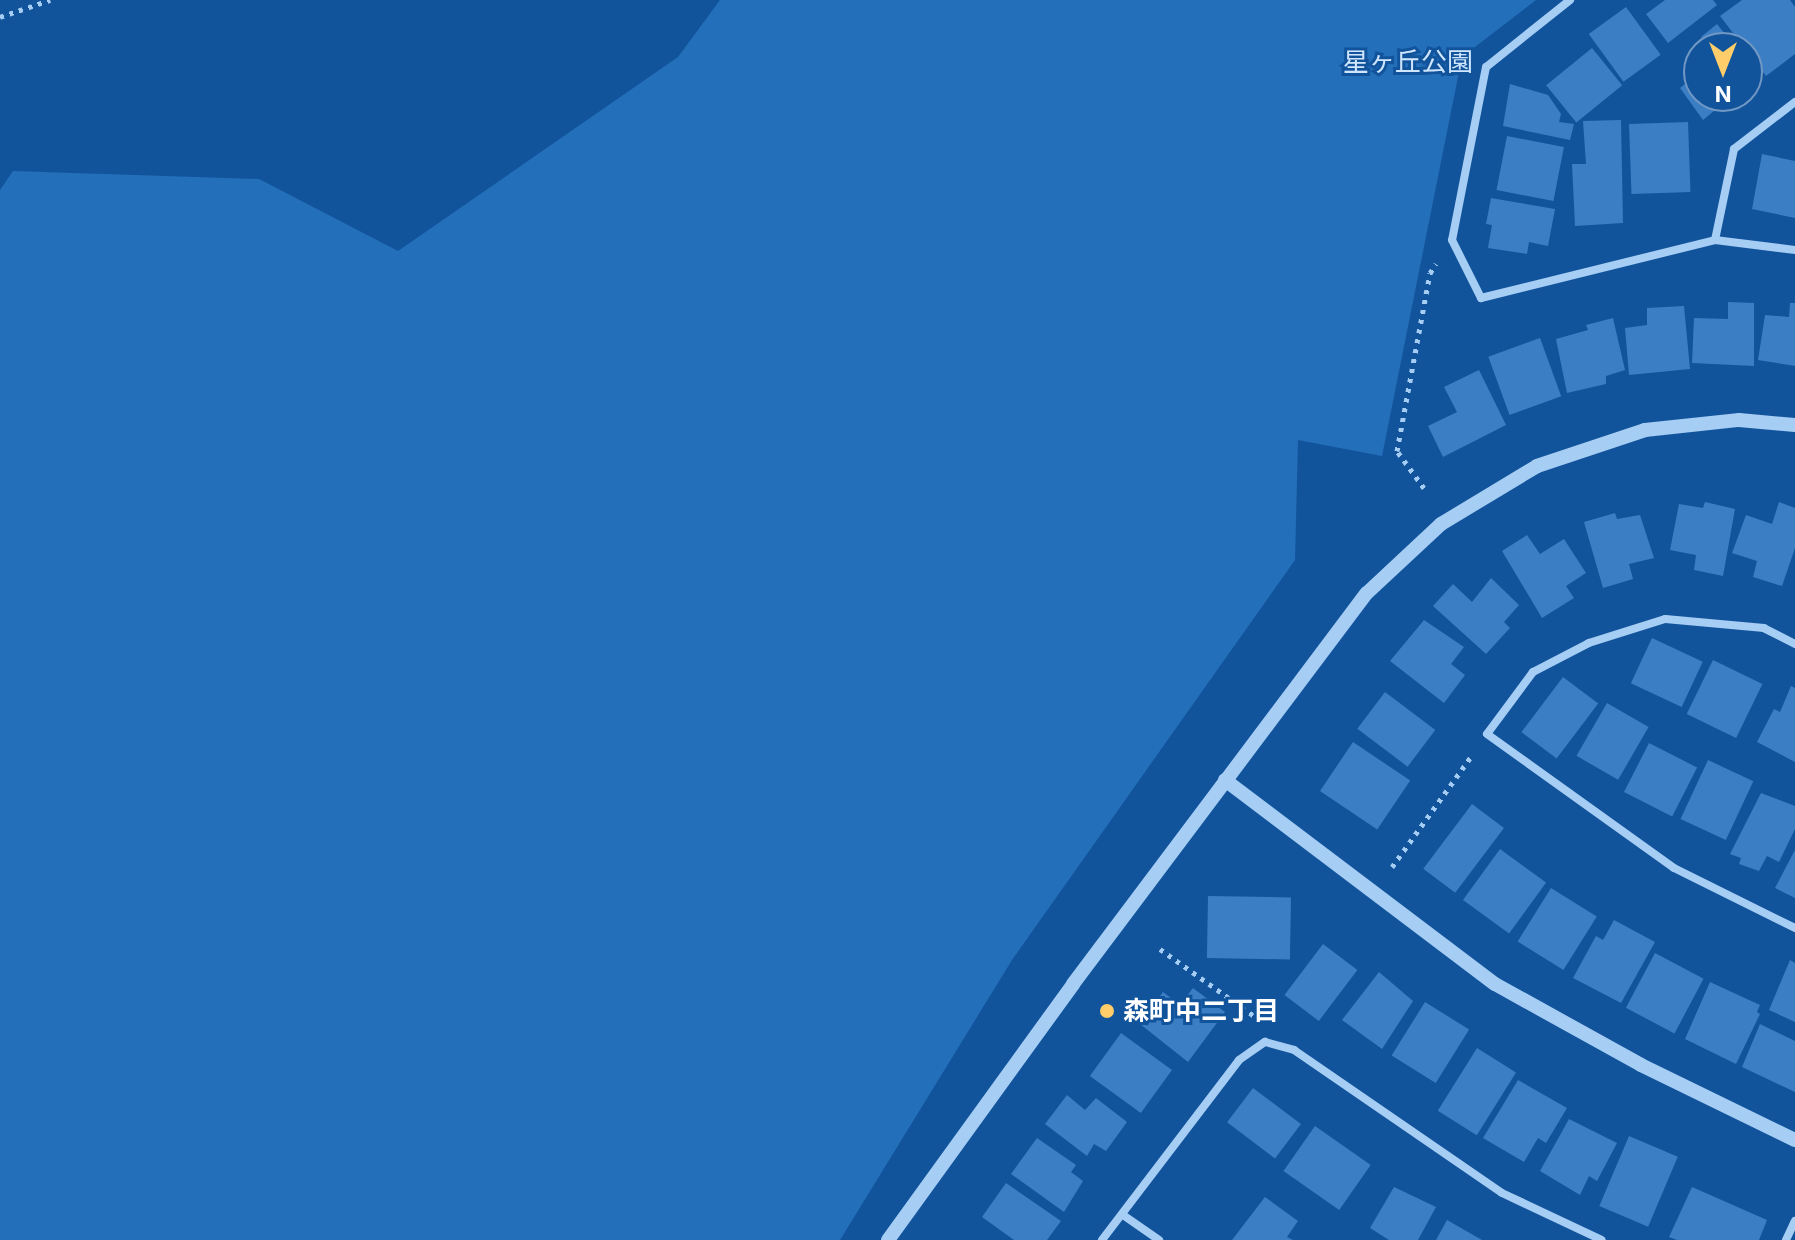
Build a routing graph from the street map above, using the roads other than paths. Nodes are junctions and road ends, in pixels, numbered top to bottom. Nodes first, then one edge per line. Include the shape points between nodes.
1 (1570, 0) edge
2 (1795, 102) edge
3 (1715, 240) junction
4 (1795, 250) edge
5 (1795, 425) edge
6 (1795, 644) edge
7 (1225, 780) junction
8 (1795, 928) edge
9 (1795, 1140) edge
10 (1123, 1215) junction
11 (1795, 1221) edge
12 (888, 1240) edge
13 (1102, 1240) edge
14 (1159, 1240) edge
15 (1602, 1240) edge
16 (1786, 1240) edge

1 - 3 street via 1486,67 1452,240 1481,298
2 - 3 street via 1734,149
3 - 4 street
5 - 7 street via 1739,420 1645,430 1537,466 1453,517 1367,593
6 - 8 street via 1764,628 1665,619 1589,643 1533,672 1487,734 1674,868
7 - 9 street via 1495,984 1641,1065
7 - 12 street
10 - 13 street
10 - 14 street
10 - 15 street via 1239,1060 1265,1042 1294,1050 1502,1193
11 - 16 street

